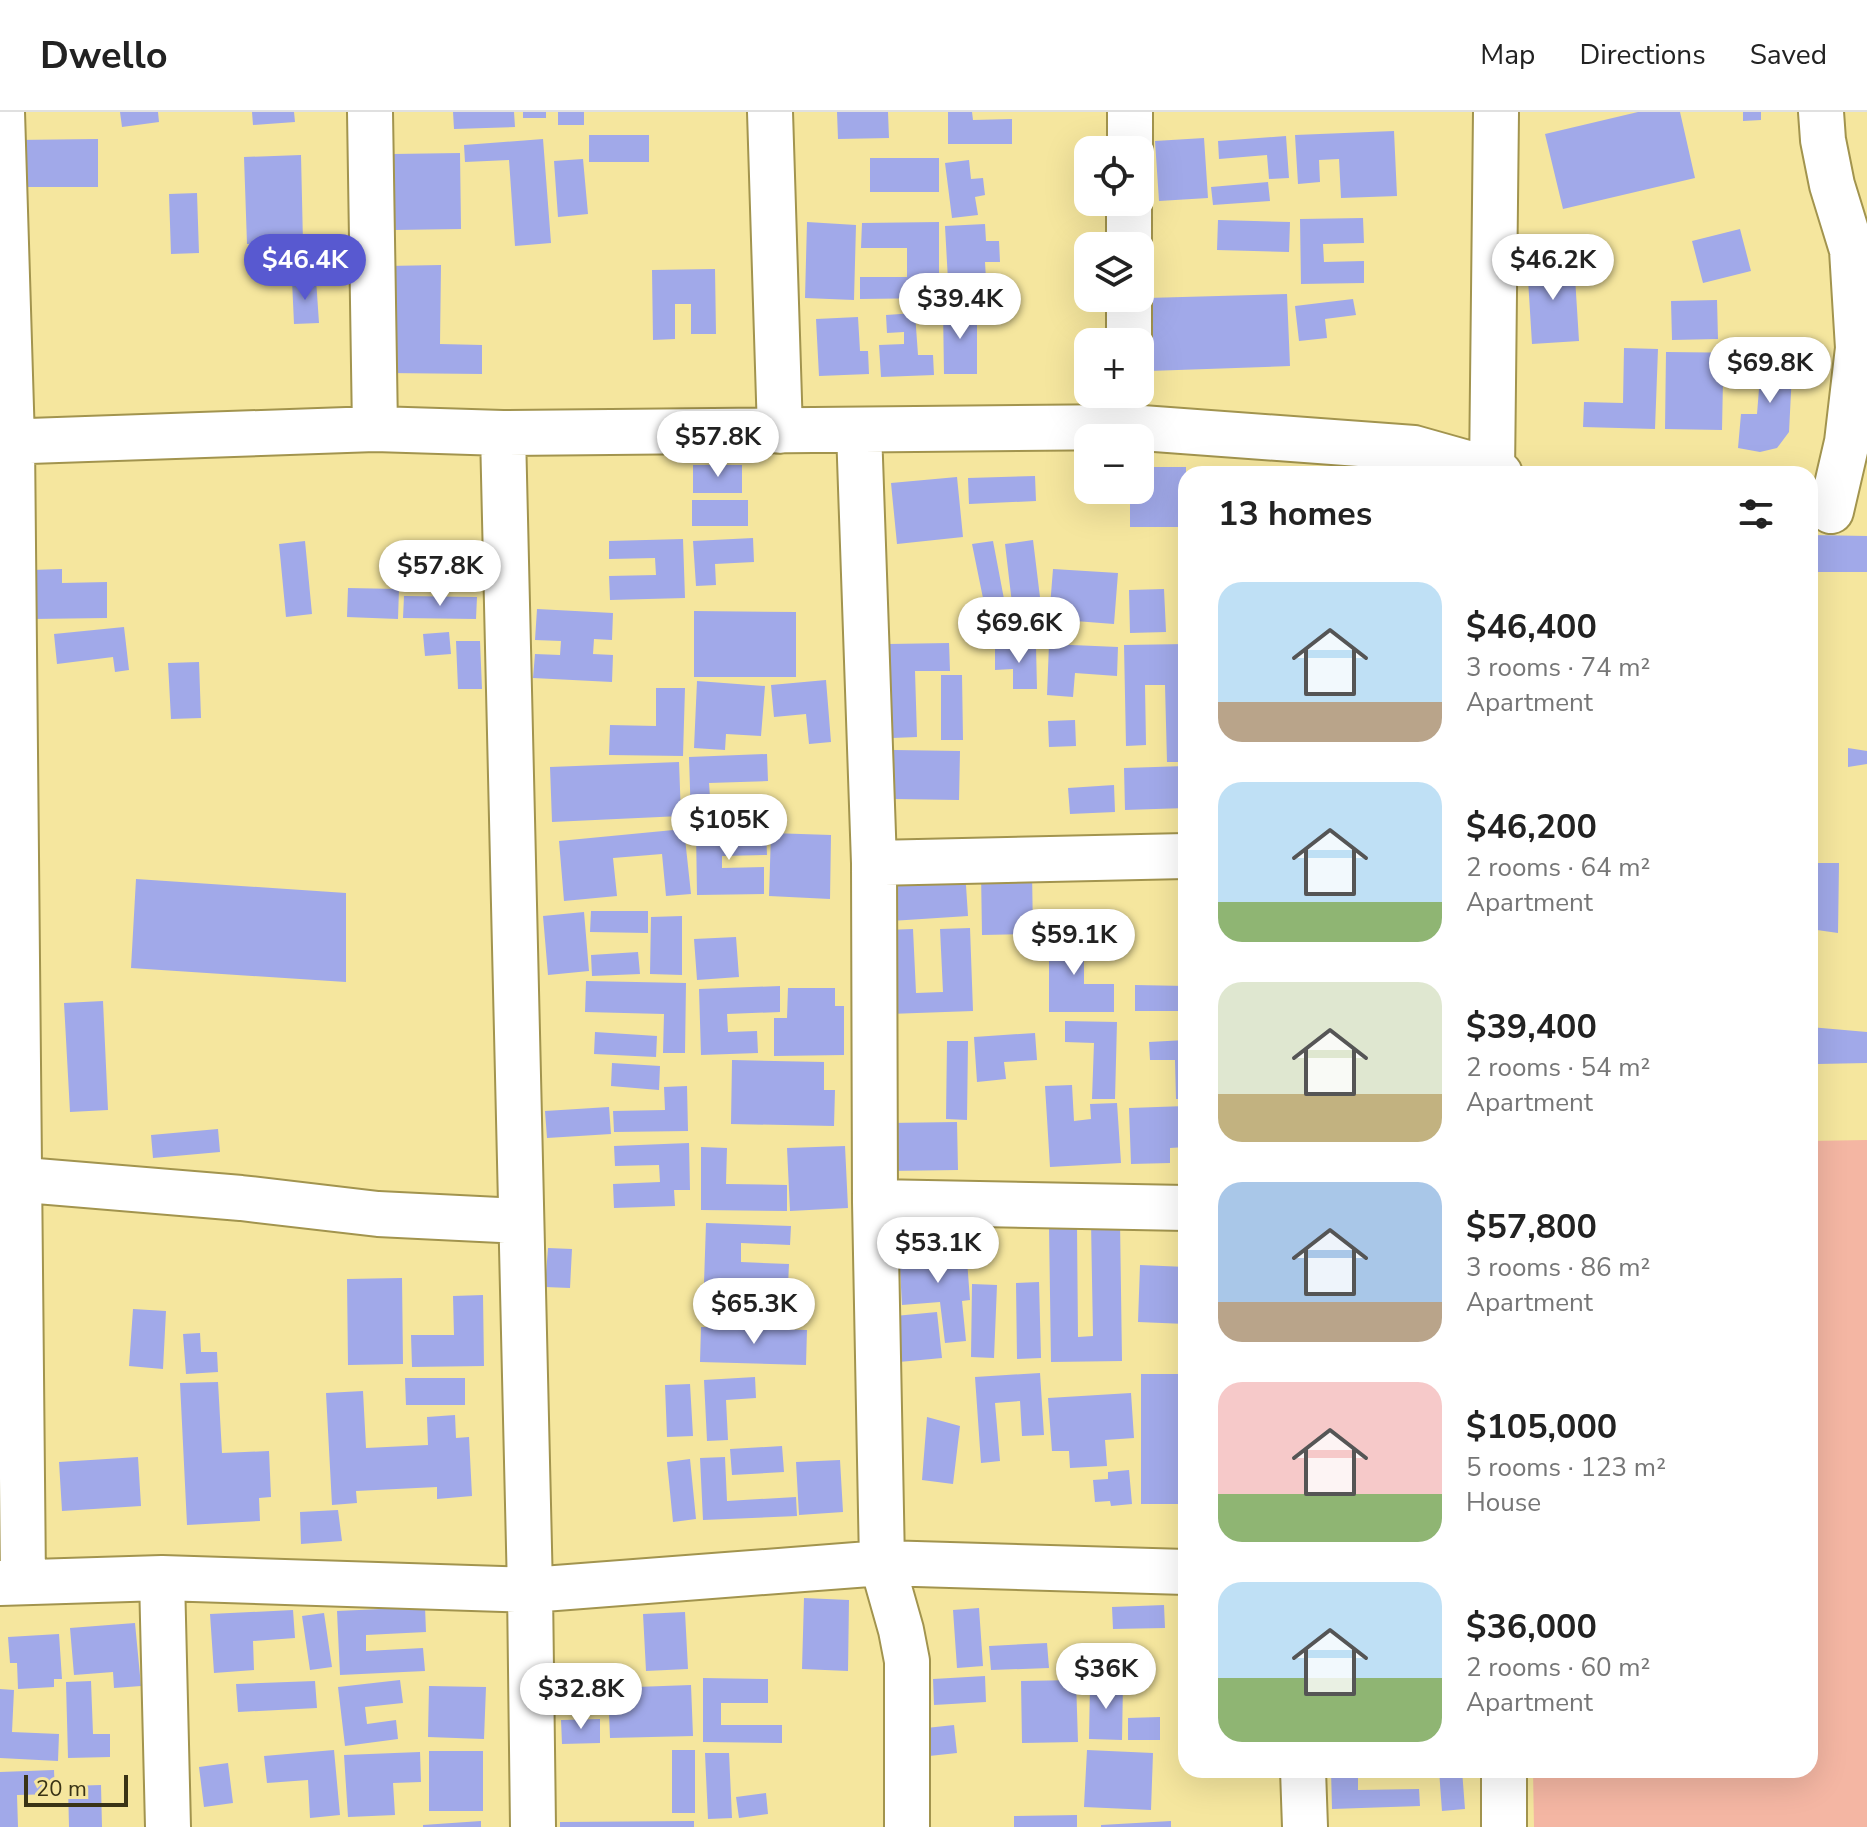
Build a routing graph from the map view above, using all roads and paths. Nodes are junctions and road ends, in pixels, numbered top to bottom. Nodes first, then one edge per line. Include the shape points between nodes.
1 (2, 112) edge
2 (370, 112) edge
3 (770, 112) edge
4 (1130, 112) edge
5 (1496, 112) edge
6 (1821, 112) edge
7 (1130, 136) edge
8 (1128, 411) edge
9 (375, 429) junction
10 (859, 430) junction
11 (780, 431) junction
12 (503, 433) junction
13 (6, 442) edge
14 (1472, 466) edge
15 (1494, 466) edge
16 (1836, 510) edge
17 (1178, 856) edge
18 (874, 863) junction
19 (10, 1179) edge
20 (875, 1202) junction
21 (1178, 1208) edge
22 (521, 1221) junction
23 (882, 1563) junction
24 (1178, 1572) edge
25 (162, 1578) junction
26 (12, 1582) edge
27 (530, 1590) junction
28 (1303, 1778) edge
29 (1504, 1778) edge
30 (168, 1827) edge
31 (533, 1827) edge
32 (907, 1827) edge
33 (1305, 1827) edge
34 (1504, 1827) edge

1 - 13 street
2 - 9 street
3 - 11 street
4 - 7 street
5 - 15 street
6 - 16 street via 1832,185 1852,250 1858,348
8 - 10 street
8 - 14 street via 1414,448
9 - 12 street
9 - 13 street
10 - 11 street
10 - 18 street
11 - 12 street
12 - 22 street
13 - 19 street
17 - 18 street
18 - 20 street
19 - 22 street via 378,1214
19 - 26 street
20 - 21 street
20 - 23 street
22 - 27 street
23 - 24 street
23 - 27 street
23 - 32 street via 907,1661
25 - 26 street
25 - 27 street
25 - 30 street
27 - 31 street
28 - 33 street
29 - 34 street

